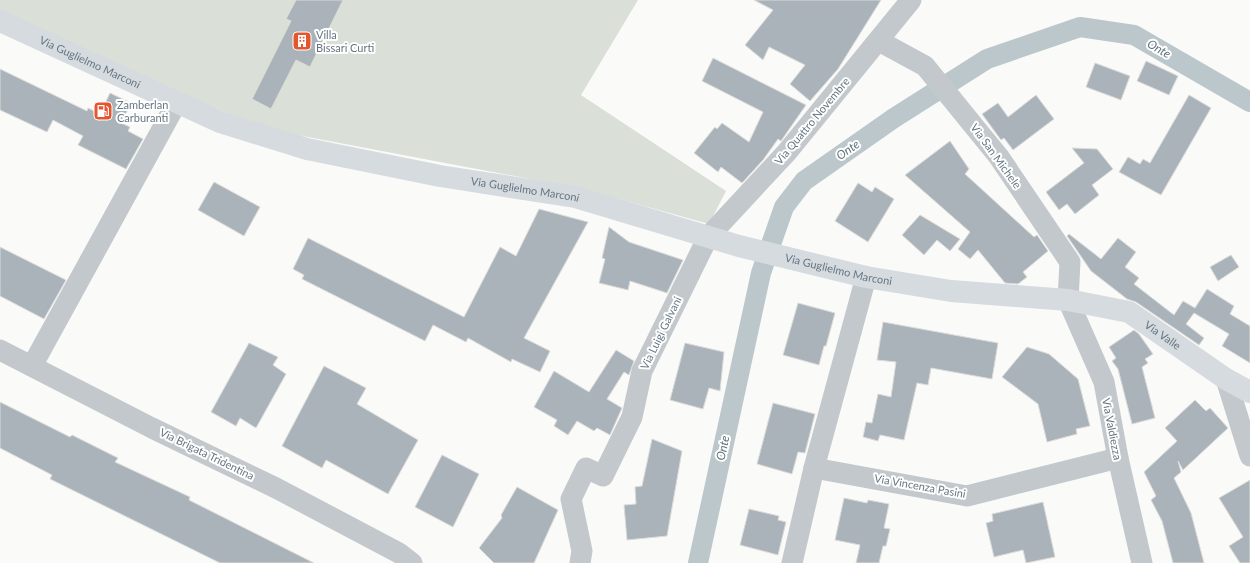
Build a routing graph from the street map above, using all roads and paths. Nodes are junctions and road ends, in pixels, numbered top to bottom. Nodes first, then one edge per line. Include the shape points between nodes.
1 (911, 0) edge
2 (0, 21) edge
3 (879, 41) junction
4 (177, 102) junction
5 (708, 237) junction
6 (866, 277) junction
7 (1068, 300) junction
8 (0, 350) edge
9 (32, 366) junction
10 (1226, 379) junction
11 (1250, 392) edge
12 (1250, 456) edge
13 (1118, 458) junction
14 (814, 468) junction
15 (412, 563) edge
16 (580, 563) edge
17 (792, 563) edge
18 (1142, 563) edge

1 - 3 street, Via Quattro Novembre
2 - 4 main road, Via Guglielmo Marconi
3 - 5 street, Via Quattro Novembre via 788,152
3 - 7 street, Via San Michele via 925,66 999,157 1070,262
4 - 5 main road, Via Guglielmo Marconi via 220,122 307,149 440,176 575,197
4 - 9 street
5 - 6 main road, Via Guglielmo Marconi
5 - 16 street, Via Luigi Galvani via 642,371 632,417 594,472 571,499 582,551
6 - 7 main road, Via Guglielmo Marconi via 951,290
6 - 14 street
7 - 10 main road, Via Valle via 1128,312
7 - 13 street, Via Valdiezza via 1104,382
8 - 9 street, Via Brigata Tridentina
9 - 15 street, Via Brigata Tridentina via 276,488 399,553
10 - 11 main road, Via Valle
10 - 12 street
13 - 14 street, Via Vincenza Pasini via 967,496
13 - 18 street, Via Valdiezza
14 - 17 street

